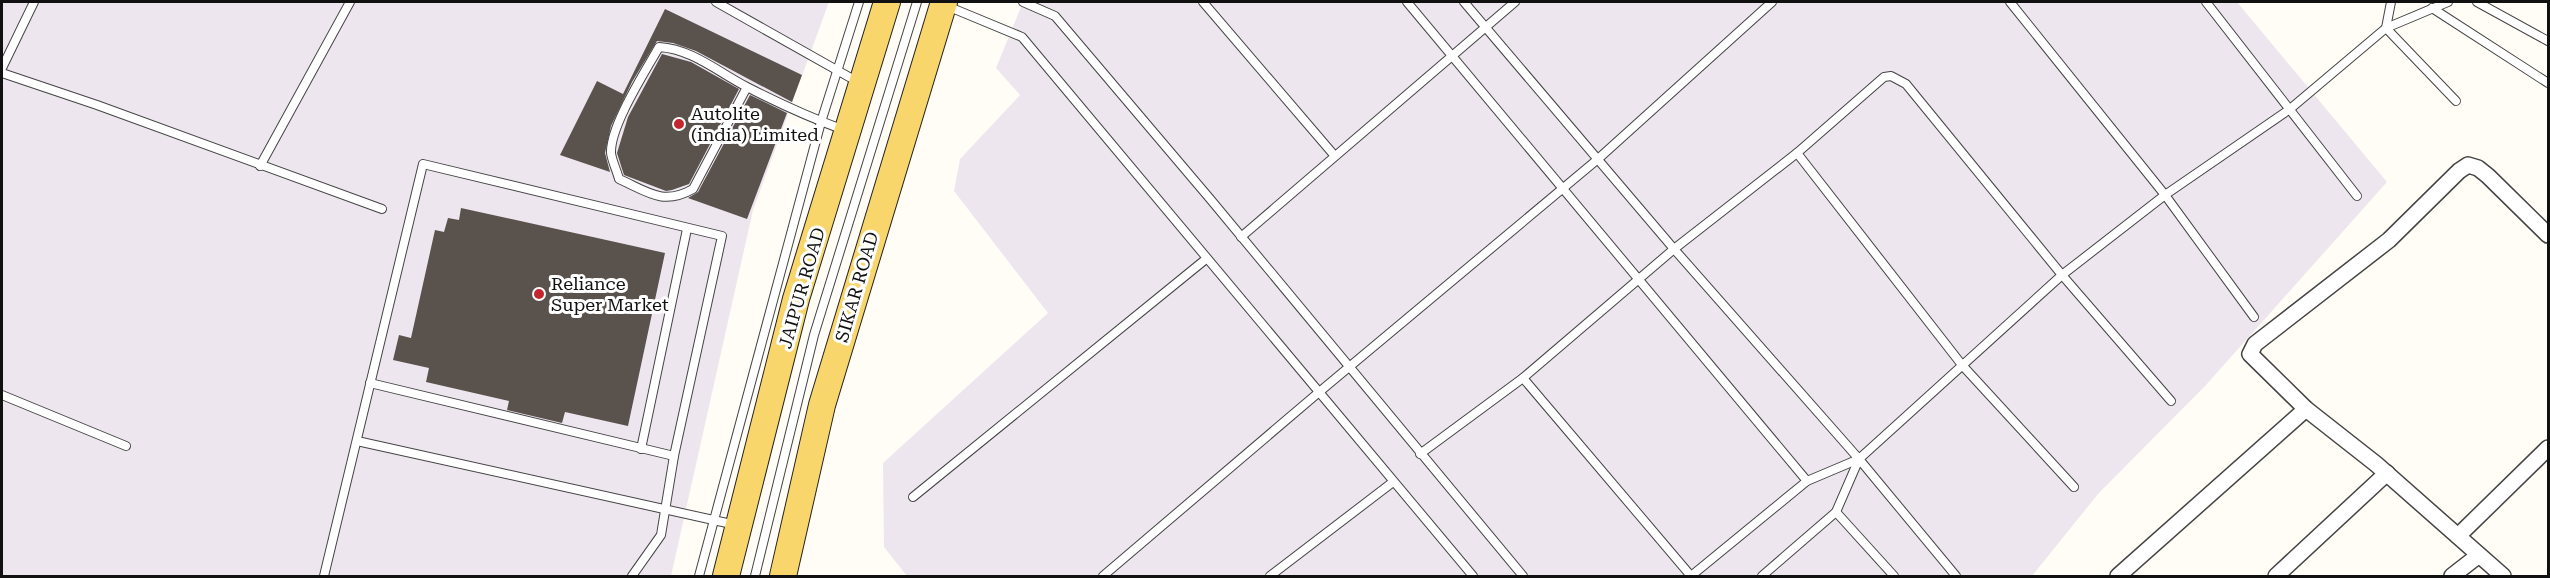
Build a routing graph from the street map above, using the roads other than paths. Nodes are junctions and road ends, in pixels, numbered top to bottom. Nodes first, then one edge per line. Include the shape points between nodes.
1 (34, 2) edge
2 (350, 2) edge
3 (716, 2) edge
4 (859, 2) edge
5 (887, 2) edge
6 (917, 2) edge
7 (1023, 2) edge
8 (1048, 2) edge
9 (1203, 2) edge
10 (1407, 2) edge
11 (1464, 2) edge
12 (1515, 2) edge
13 (1772, 2) edge
14 (2010, 2) edge
15 (2206, 2) edge
16 (2391, 2) edge
17 (2448, 2) edge
18 (2477, 2) edge
19 (943, 3) edge
20 (2432, 8) junction
21 (1043, 9) junction
22 (1486, 27) junction
23 (2386, 28) junction
24 (2548, 41) edge
25 (1453, 57) junction
26 (2, 68) edge
27 (836, 70) junction
28 (2, 73) edge
29 (860, 83) junction
30 (2548, 83) edge
31 (747, 87) junction
32 (2456, 101) dead end
33 (2290, 109) junction
34 (821, 122) junction
35 (847, 131) junction
36 (1797, 153) junction
37 (1335, 155) junction
38 (1598, 159) junction
39 (260, 166) junction
40 (1563, 189) junction
41 (2165, 195) junction
42 (2357, 196) dead end
43 (382, 209) dead end
44 (687, 229) junction
45 (2548, 235) edge
46 (1241, 237) junction
47 (1674, 249) junction
48 (1206, 259) junction
49 (2062, 275) junction
50 (1638, 279) junction
51 (2253, 317) dead end
52 (1962, 365) junction
53 (1348, 367) junction
54 (1523, 378) junction
55 (370, 383) junction
56 (1318, 393) junction
57 (2, 395) edge
58 (2171, 401) dead end
59 (2306, 409) junction
60 (357, 441) junction
61 (126, 446) dead end
62 (2548, 448) edge
63 (641, 449) junction
64 (1420, 454) junction
65 (674, 456) junction
66 (1859, 459) junction
67 (2387, 473) junction
68 (1807, 481) junction
69 (1393, 482) junction
70 (2074, 487) dead end
71 (913, 496) dead end
72 (667, 511) junction
73 (1836, 512) junction
74 (714, 521) junction
75 (739, 526) junction
76 (2458, 536) junction
77 (2479, 555) junction
78 (1276, 575) edge
79 (324, 576) edge
80 (632, 576) edge
81 (699, 576) edge
82 (726, 576) edge
83 (755, 576) edge
84 (783, 576) edge
85 (1103, 576) edge
86 (1473, 576) edge
87 (1523, 576) edge
88 (1691, 576) edge
89 (1762, 576) edge
90 (1894, 576) edge
91 (1956, 576) edge
92 (2118, 576) edge
93 (2276, 576) edge
94 (2452, 576) edge
95 (2503, 576) edge

1 - 26 lane
2 - 39 lane
3 - 27 lane
4 - 27 lane
5 - 29 main road, JAIPUR ROAD
6 - 83 lane via 813,335
7 - 21 lane
8 - 21 lane
9 - 37 lane
10 - 25 lane
11 - 22 lane
12 - 22 lane
13 - 38 lane
14 - 41 lane
15 - 33 lane
16 - 23 lane
17 - 20 lane
18 - 24 lane
19 - 48 lane via 1022,37
19 - 84 main road, SIKAR ROAD via 822,405
20 - 23 lane
20 - 30 lane
21 - 46 lane via 1055,16
22 - 25 lane
22 - 38 lane
23 - 32 lane
23 - 33 lane
25 - 37 lane
25 - 40 lane
27 - 29 lane
27 - 34 lane
28 - 39 lane
29 - 35 main road, JAIPUR ROAD
31 - 31 lane via 692,56 659,47 612,138 611,154 619,179 658,197 678,198 693,189
31 - 34 lane
33 - 41 lane
33 - 42 lane
34 - 35 lane
34 - 74 lane
35 - 75 main road, JAIPUR ROAD via 796,299
36 - 47 lane
36 - 49 lane via 1884,77 1897,78 1906,84
36 - 52 lane
37 - 46 lane
38 - 40 lane
38 - 47 lane
39 - 43 lane
40 - 50 lane
40 - 53 lane
41 - 49 lane
41 - 51 lane
44 - 55 lane via 423,164
44 - 63 lane
44 - 65 lane via 722,236
45 - 59 street via 2478,168 2468,165 2459,171 2389,240 2252,348 2250,354 2254,359
46 - 53 lane
47 - 50 lane
47 - 66 lane
48 - 56 lane
48 - 71 lane
49 - 52 lane
49 - 58 lane
50 - 54 lane
50 - 68 lane
52 - 66 lane
52 - 70 lane
53 - 56 lane
53 - 64 lane
54 - 64 lane
54 - 88 lane
55 - 60 lane
55 - 63 lane
56 - 69 lane
56 - 85 lane
57 - 61 lane
59 - 67 street
59 - 92 street
60 - 72 lane
60 - 79 lane
62 - 76 street
63 - 65 lane
64 - 87 lane
65 - 72 lane
66 - 68 lane
66 - 73 lane
66 - 91 lane
67 - 76 street
67 - 93 street
68 - 88 lane
69 - 78 lane
69 - 86 lane
72 - 74 lane
72 - 80 lane via 661,535
73 - 89 lane
73 - 90 lane
74 - 75 lane
74 - 81 lane
75 - 82 main road, JAIPUR ROAD
76 - 77 street
77 - 94 street
77 - 95 street

